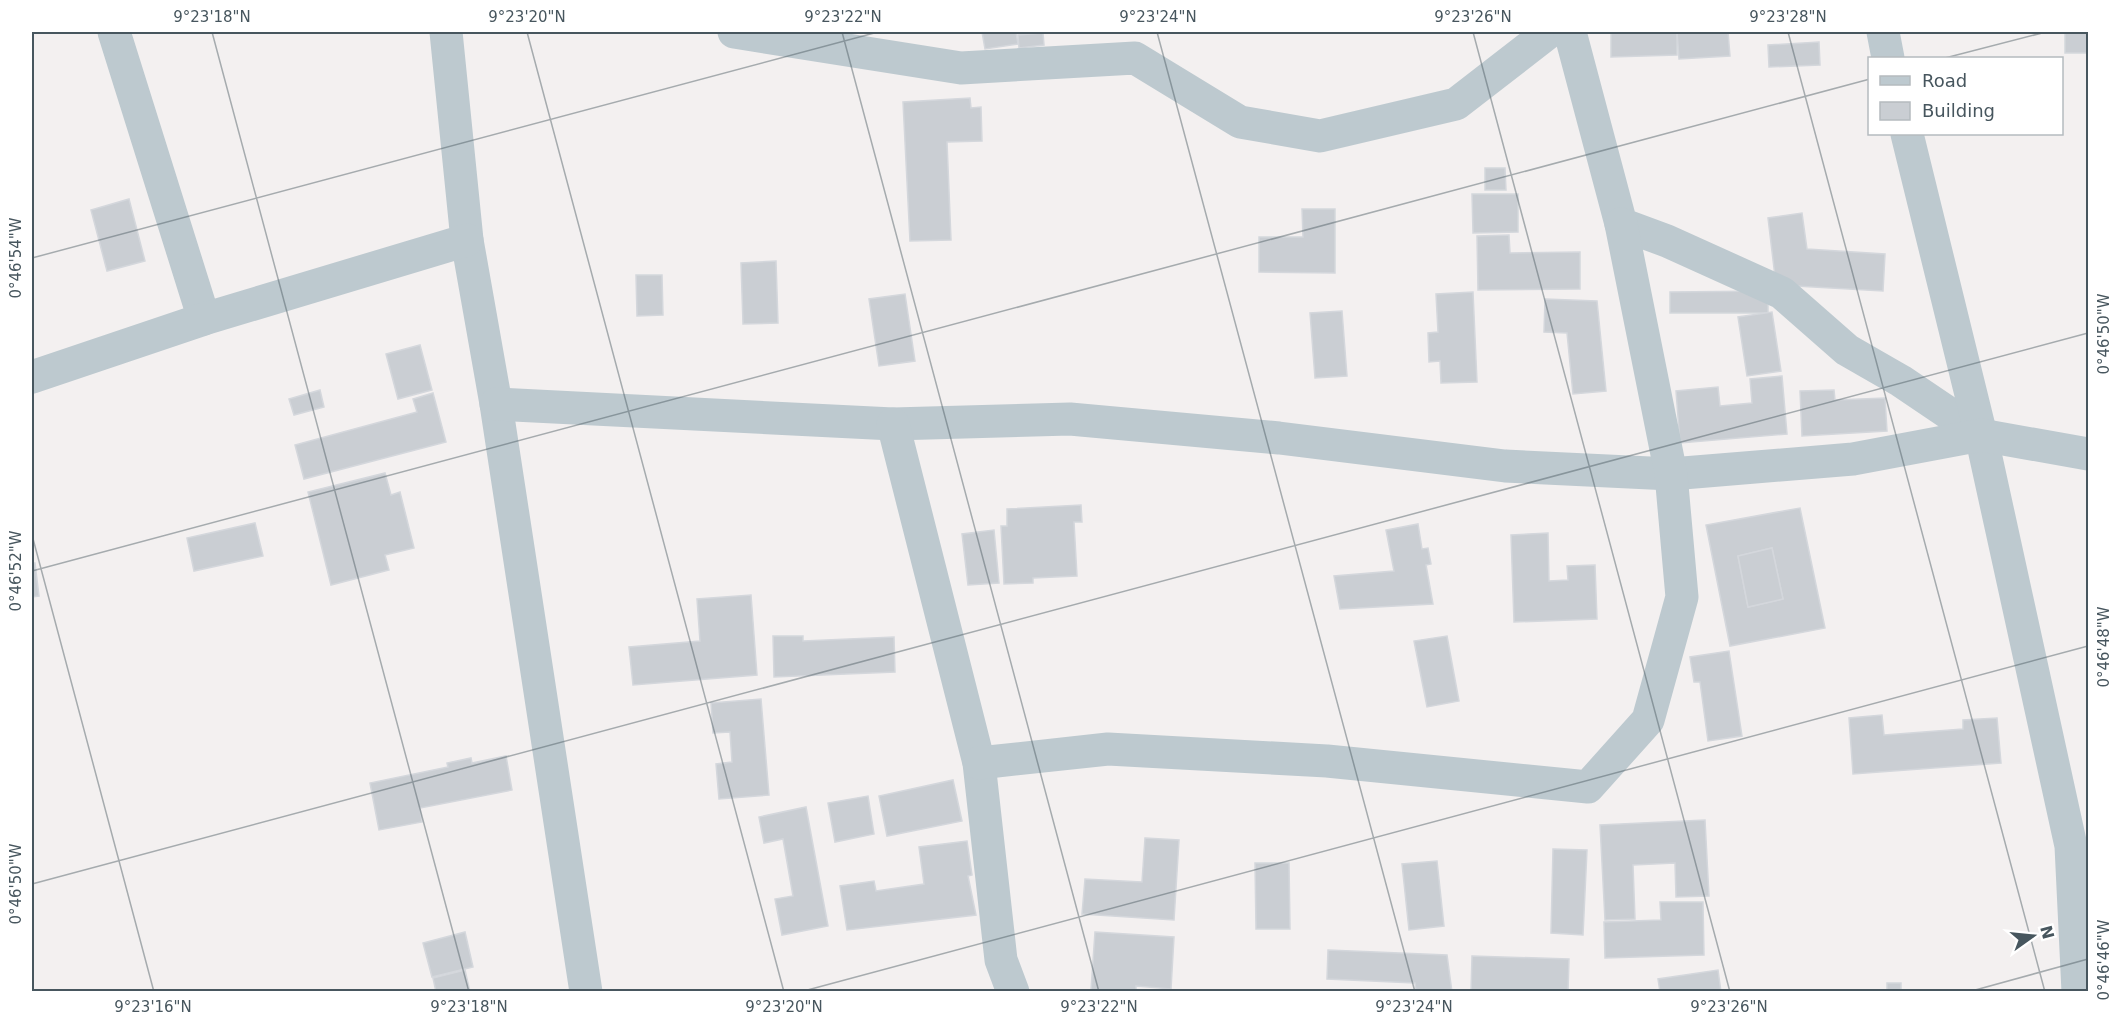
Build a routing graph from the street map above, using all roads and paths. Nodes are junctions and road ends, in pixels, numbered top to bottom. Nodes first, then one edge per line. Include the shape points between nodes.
1 (114, 32) edge
2 (446, 32) edge
3 (734, 32) edge
4 (1549, 32) edge
5 (1570, 32) edge
6 (1883, 32) edge
7 (1888, 57) edge
8 (1907, 135) edge
9 (1621, 224) junction
10 (467, 240) junction
11 (204, 319) junction
12 (32, 377) edge
13 (496, 404) junction
14 (893, 424) junction
15 (1982, 435) junction
16 (2088, 454) edge
17 (1671, 474) junction
18 (980, 763) junction
19 (586, 992) edge
20 (1013, 992) edge
21 (2078, 992) edge

1 - 11 street
2 - 10 street
3 - 4 street via 961,68 1135,57 1240,122 1320,136 1456,104
5 - 9 street
6 - 7 street
8 - 15 street
9 - 15 street via 1782,293 1847,350
9 - 17 street
10 - 11 street
10 - 13 street
11 - 12 street
13 - 14 street
13 - 19 street
14 - 17 street via 1070,419 1279,438 1505,466
14 - 18 street
15 - 16 street
15 - 17 street via 1853,459
15 - 21 street via 2071,846
17 - 18 street via 1682,597 1648,720 1588,787 1327,761 1108,749
18 - 20 street via 1000,960

